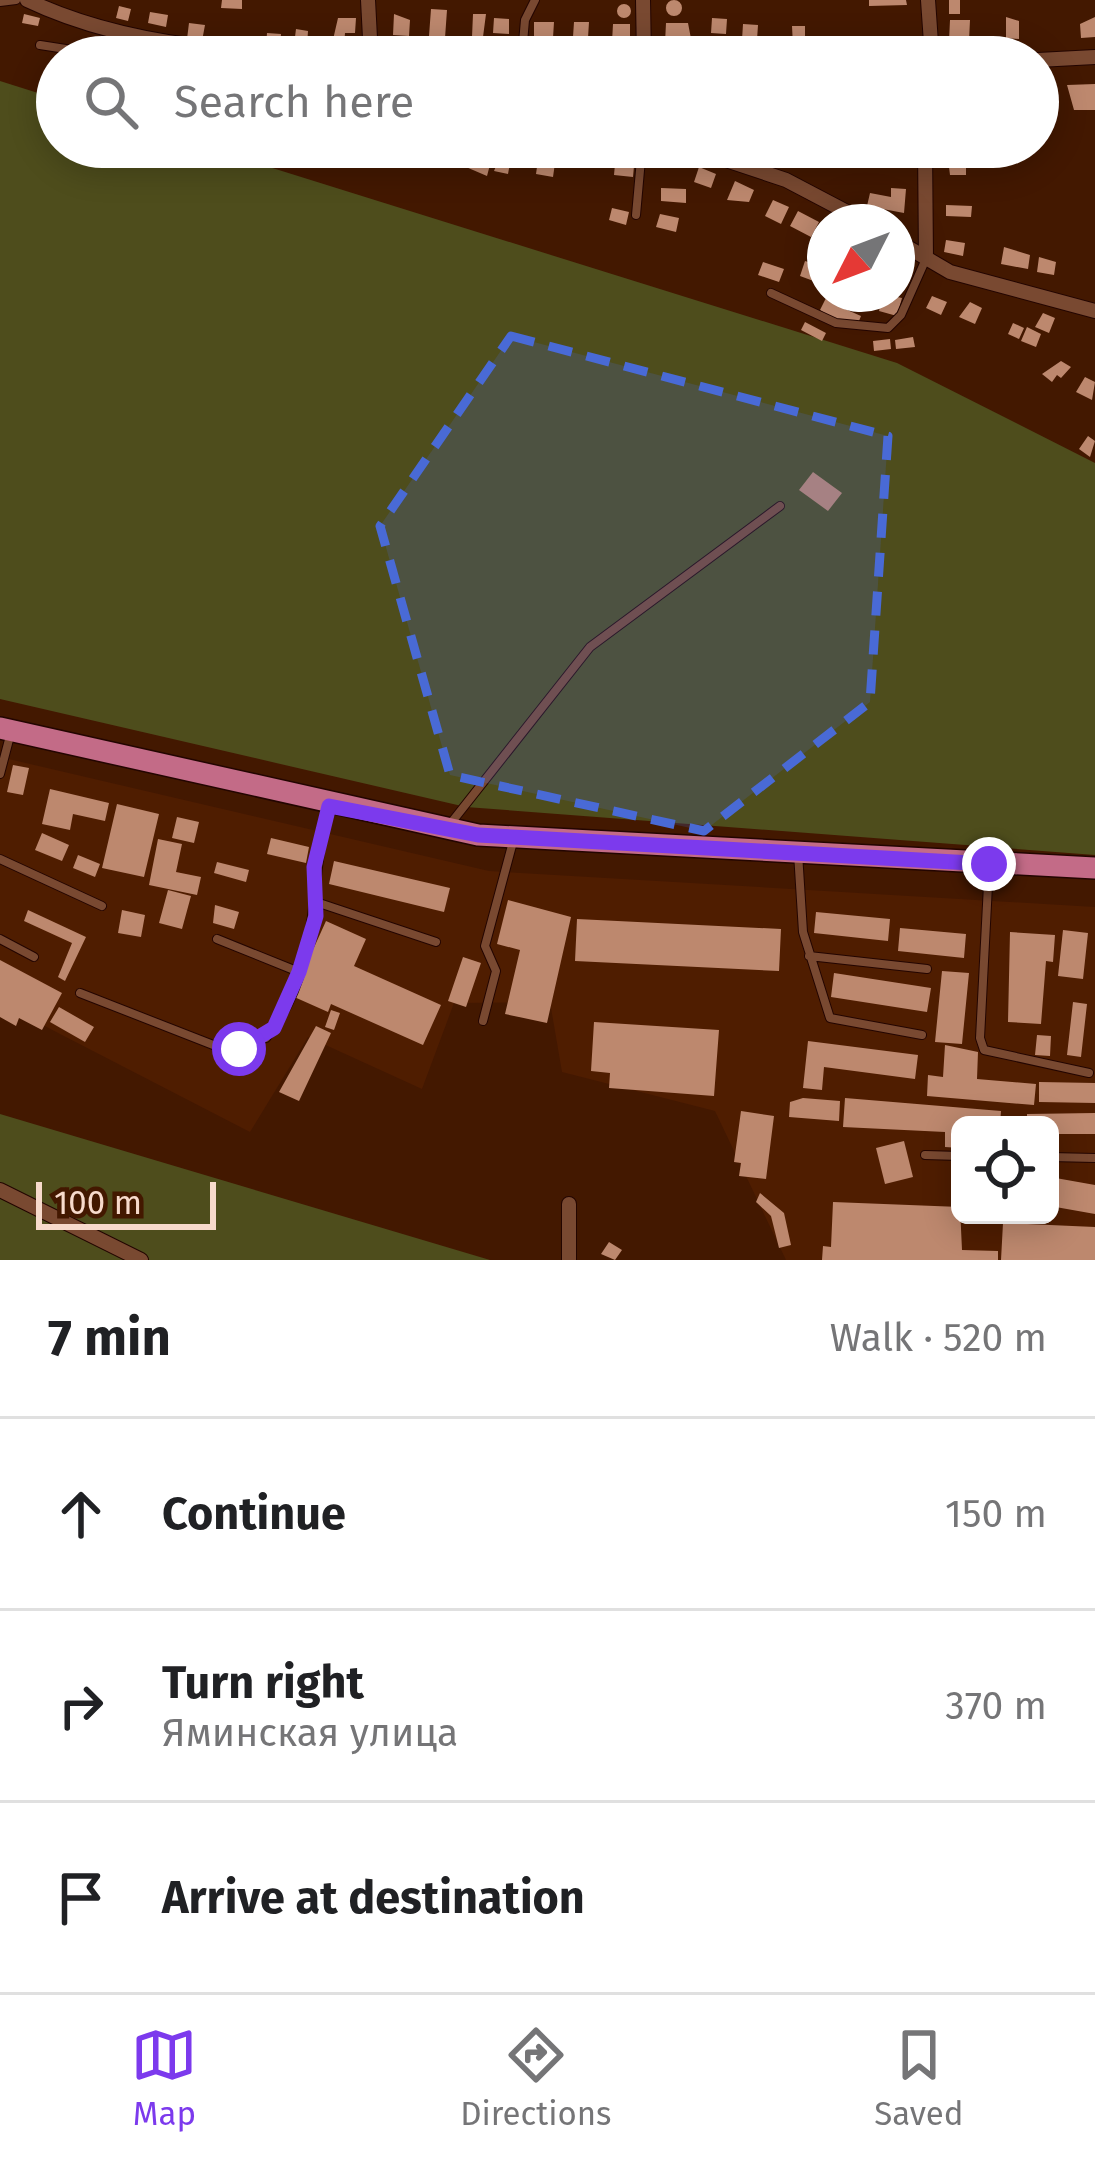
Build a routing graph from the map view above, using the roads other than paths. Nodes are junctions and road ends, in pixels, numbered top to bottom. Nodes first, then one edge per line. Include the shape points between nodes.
1 (16, 0) edge
2 (27, 0) edge
3 (368, 0) edge
4 (536, 0) edge
5 (643, 0) edge
6 (928, 0) edge
7 (0, 2) edge
8 (148, 36) edge
9 (370, 36) edge
10 (524, 36) edge
11 (644, 36) edge
12 (931, 36) edge
13 (1095, 57) edge
14 (1059, 59) edge
15 (639, 168) edge
16 (750, 168) edge
17 (926, 168) edge
18 (832, 204) edge
19 (636, 215) dead end
20 (915, 253) edge
21 (926, 260) junction
22 (771, 293) dead end
23 (1095, 311) edge
24 (780, 506) dead end
25 (6, 729) edge
26 (0, 774) edge
27 (329, 806) junction
28 (446, 829) junction
29 (514, 837) junction
30 (798, 851) junction
31 (0, 859) edge
32 (989, 864) junction
33 (1095, 868) edge
34 (316, 902) junction
35 (102, 906) dead end
36 (0, 939) edge
37 (217, 939) dead end
38 (436, 942) dead end
39 (34, 956) dead end
40 (809, 956) junction
41 (928, 969) dead end
42 (299, 972) junction
43 (80, 993) dead end
44 (483, 1021) dead end
45 (922, 1035) dead end
46 (1090, 1072) dead end
47 (925, 1155) dead end
48 (951, 1156) edge
49 (1059, 1157) edge
50 (1095, 1158) edge
51 (0, 1190) edge
52 (568, 1204) dead end
53 (141, 1260) edge
54 (569, 1260) edge

1 - 7 lane
2 - 8 street
3 - 9 street
4 - 10 lane
5 - 11 street
6 - 12 street
13 - 14 street
15 - 19 lane
16 - 18 street
17 - 21 street
20 - 21 street
21 - 22 lane via 888,328 836,323
21 - 23 street
24 - 28 lane via 590,647
25 - 26 lane
25 - 27 main road
27 - 28 main road
27 - 34 lane via 315,860
28 - 29 main road
29 - 30 main road
29 - 44 lane via 485,946 496,971
30 - 32 main road
30 - 40 lane
31 - 35 lane
32 - 33 main road
32 - 46 lane via 984,1050
34 - 38 lane
34 - 42 lane
36 - 39 lane
37 - 42 lane
40 - 41 lane
40 - 45 lane via 830,1018
42 - 43 lane via 274,1028 239,1049
47 - 48 lane
49 - 50 lane
51 - 53 street
52 - 54 street

